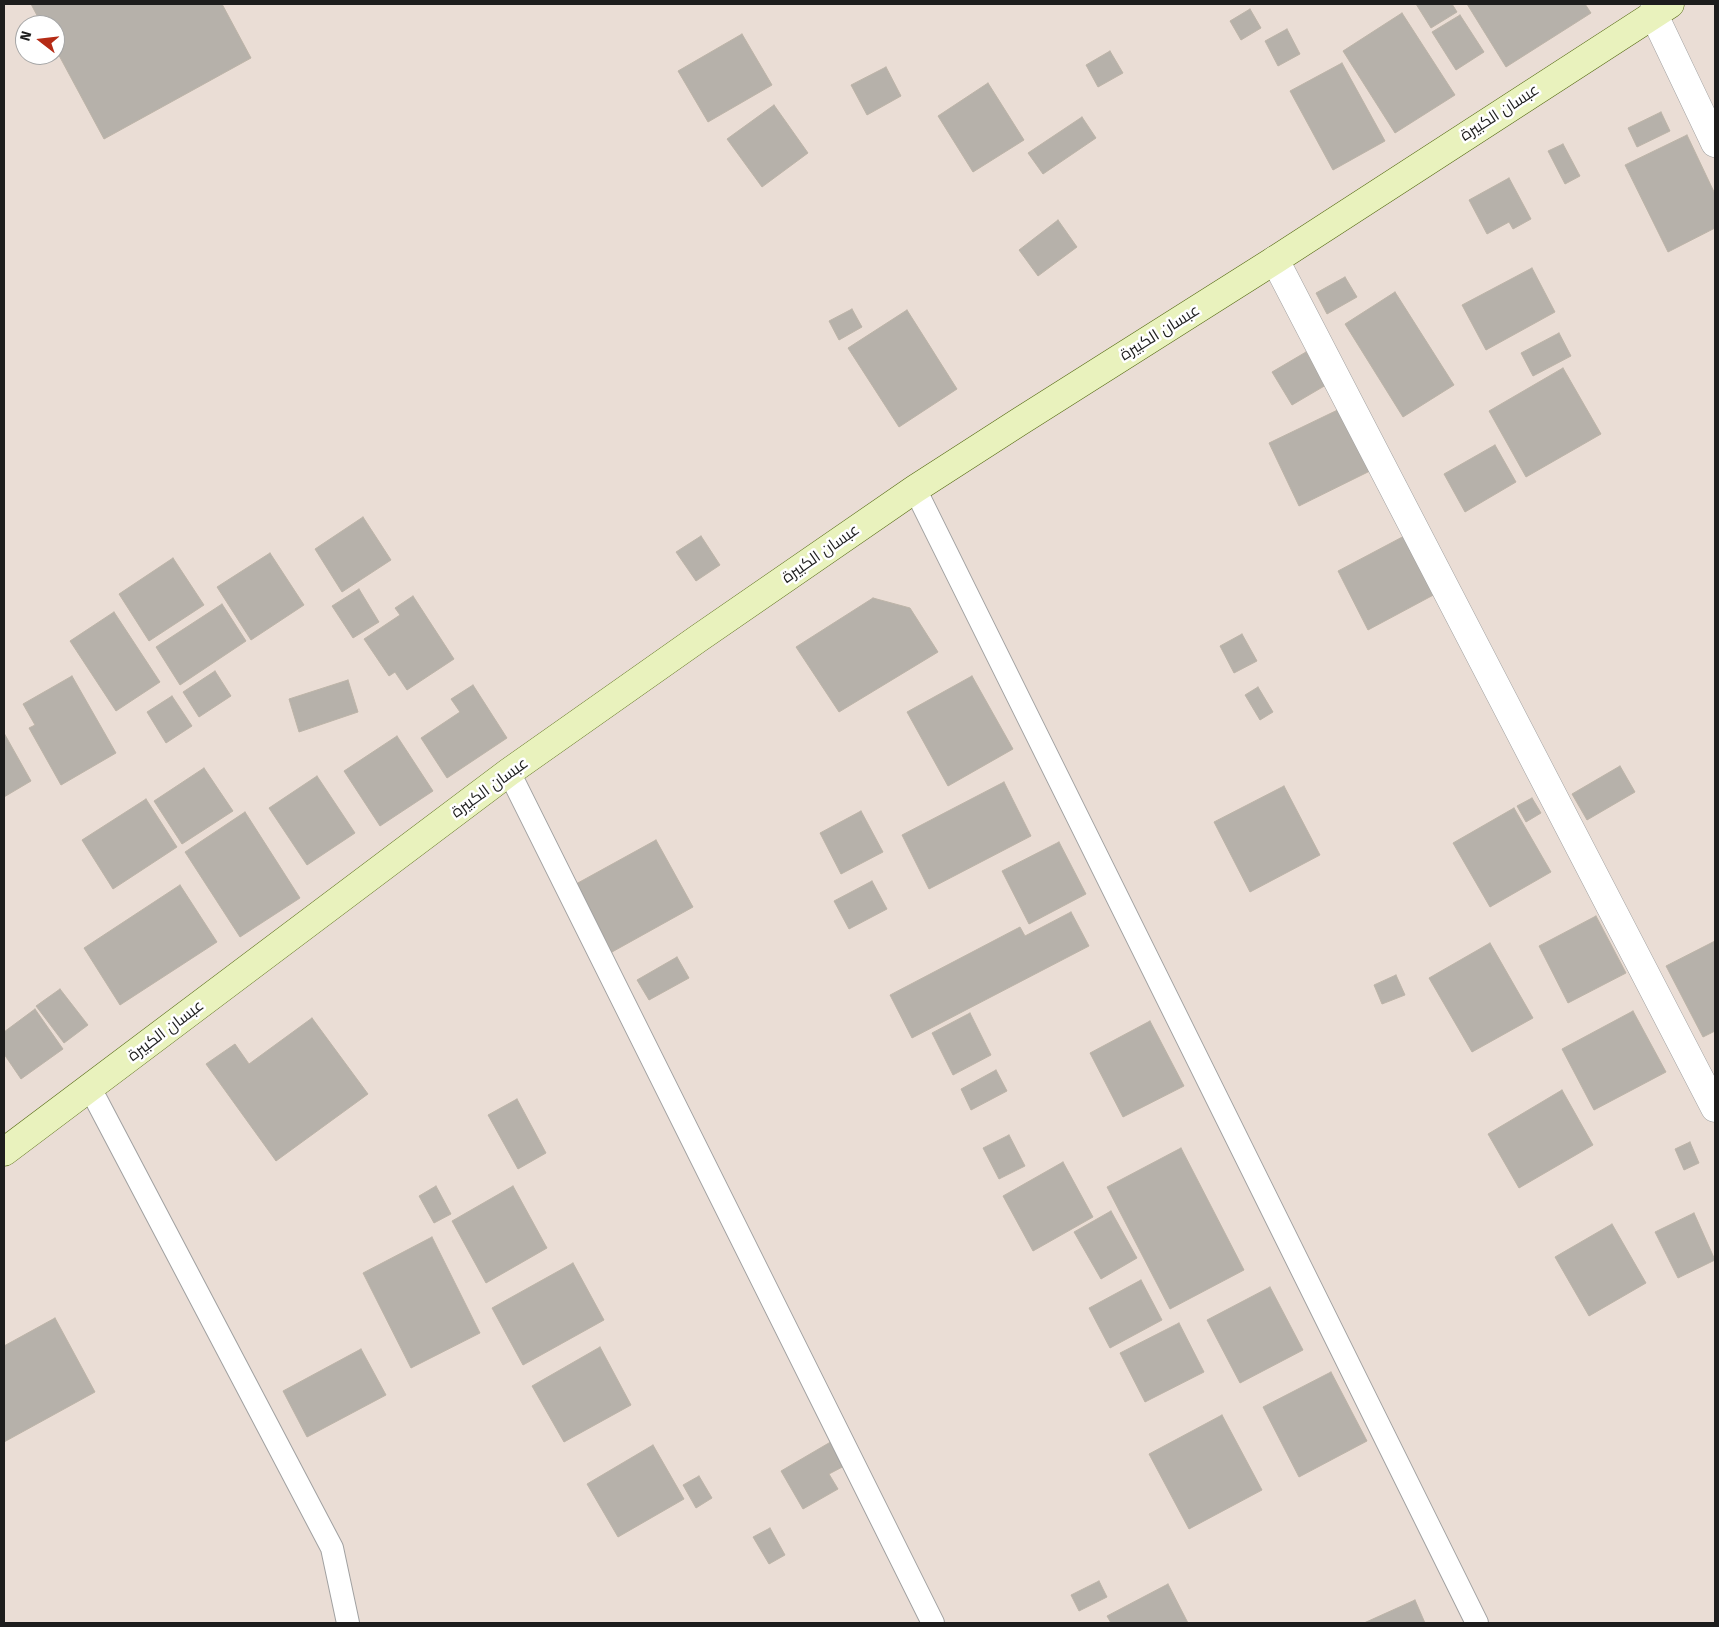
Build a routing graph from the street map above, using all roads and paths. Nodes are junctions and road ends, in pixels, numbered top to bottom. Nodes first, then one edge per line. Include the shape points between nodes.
1 (1662, 9) edge
2 (1715, 143) edge
3 (1275, 260) junction
4 (915, 489) junction
5 (509, 772) junction
6 (90, 1088) junction
7 (1715, 1108) edge
8 (4, 1152) edge
9 (348, 1623) edge
10 (933, 1623) edge
11 (1478, 1623) edge

1 - 2 street
1 - 3 main road, عبسان الكبيرة
3 - 4 main road, عبسان الكبيرة
3 - 7 street
4 - 5 main road, عبسان الكبيرة
4 - 11 lane
5 - 6 main road, عبسان الكبيرة
5 - 10 lane
6 - 8 main road, عبسان الكبيرة
6 - 9 lane via 332,1548

